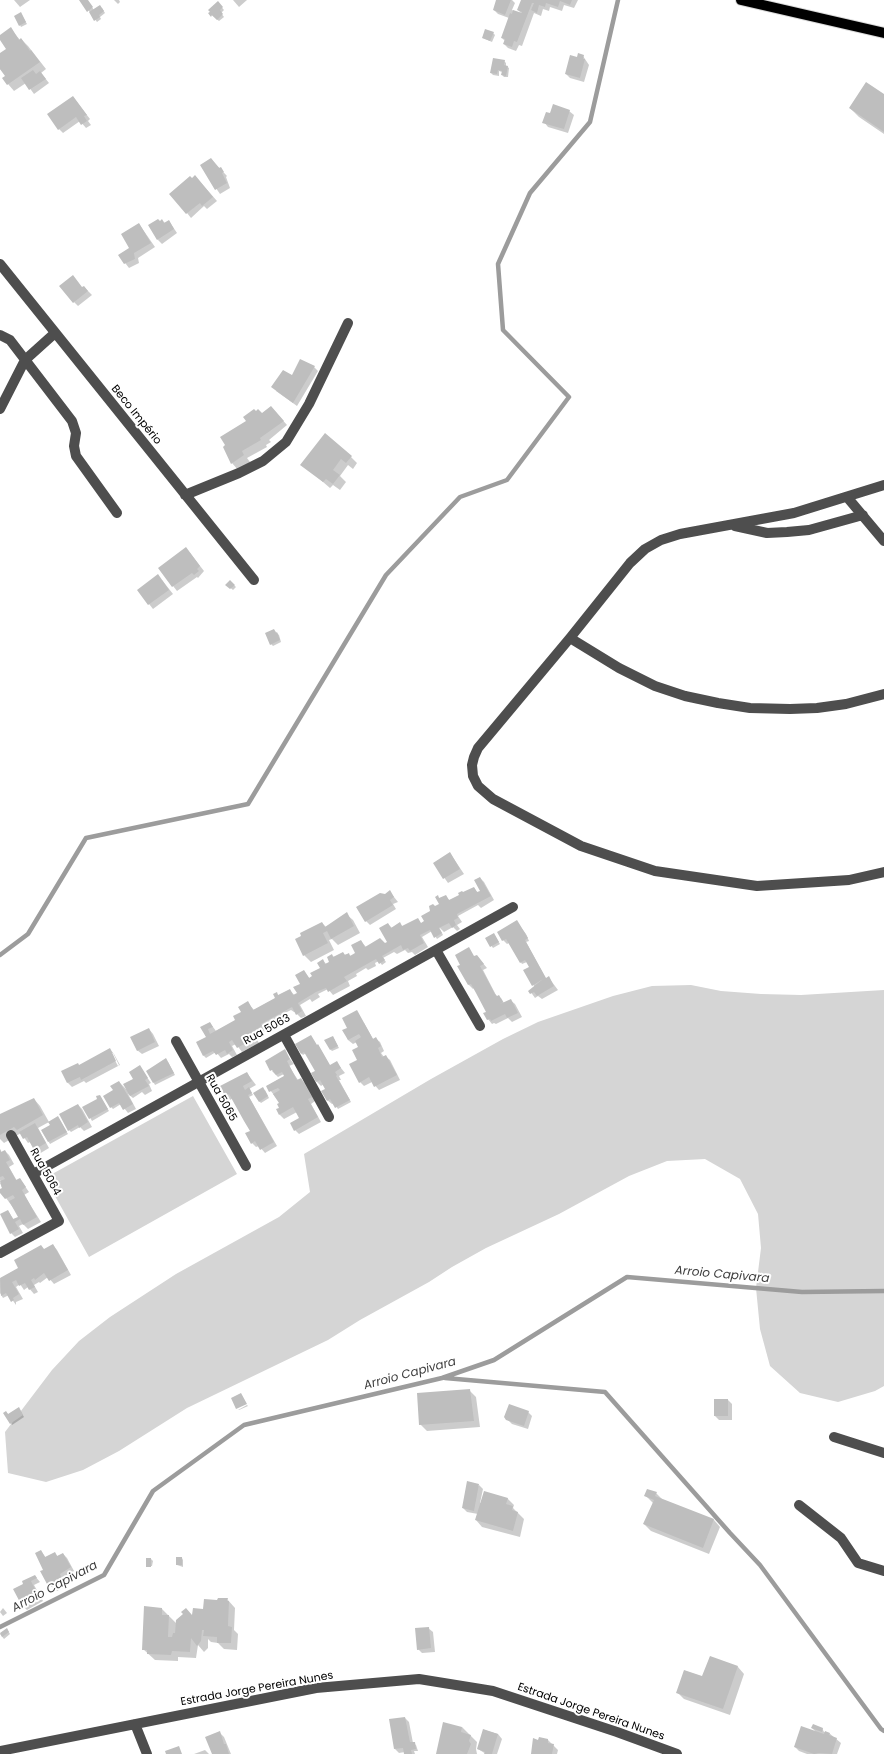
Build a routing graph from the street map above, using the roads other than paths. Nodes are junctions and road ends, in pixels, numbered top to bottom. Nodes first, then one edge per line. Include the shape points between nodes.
1 (741, 0) edge
2 (884, 33) edge
3 (0, 264) edge
4 (348, 323) dead end
5 (55, 333) junction
6 (0, 335) edge
7 (25, 360) junction
8 (0, 409) edge
9 (884, 486) edge
10 (186, 495) junction
11 (847, 497) junction
12 (117, 513) dead end
13 (863, 515) junction
14 (731, 525) junction
15 (884, 541) edge
16 (254, 580) dead end
17 (570, 638) junction
18 (884, 694) edge
19 (884, 872) edge
20 (513, 907) dead end
21 (436, 950) junction
22 (480, 1026) dead end
23 (284, 1035) junction
24 (176, 1041) dead end
25 (199, 1082) junction
26 (329, 1116) dead end
27 (11, 1135) dead end
28 (246, 1166) dead end
29 (33, 1174) junction
30 (0, 1253) edge
31 (834, 1437) dead end
32 (884, 1454) edge
33 (799, 1505) dead end
34 (884, 1571) edge
35 (135, 1724) junction
36 (0, 1750) edge
37 (147, 1754) edge
38 (677, 1754) edge

1 - 2 main road
3 - 5 street, Beco Império
4 - 10 street via 286,442 264,461
5 - 7 street
5 - 10 street, Beco Império
6 - 7 street via 10,340
7 - 8 street
7 - 12 street via 72,421 76,433 76,456
9 - 11 street
10 - 16 street, Beco Império
11 - 13 street
11 - 14 street via 794,513
13 - 14 street via 808,530 787,532 767,533
13 - 15 street
14 - 17 street via 680,534 645,549 630,563
17 - 18 street via 619,668 655,686 718,703 750,708 817,708 846,704
17 - 19 street via 478,748 474,757 473,776 478,786 493,799 581,846 655,872 757,886 849,880
20 - 21 street, Rua 5063
21 - 22 street
21 - 23 street, Rua 5063
23 - 25 street, Rua 5063
23 - 26 street
24 - 25 street, Rua 5065
25 - 28 street, Rua 5065
25 - 29 street, Rua 5063
27 - 29 street, Rua 5064
29 - 30 street, Rua 5064 via 59,1221
31 - 32 street
33 - 34 street via 840,1538 858,1562
35 - 36 street, Estrada Jorge Pereira Nunes
35 - 37 street
35 - 38 street, Estrada Jorge Pereira Nunes via 316,1688 419,1679 493,1692

